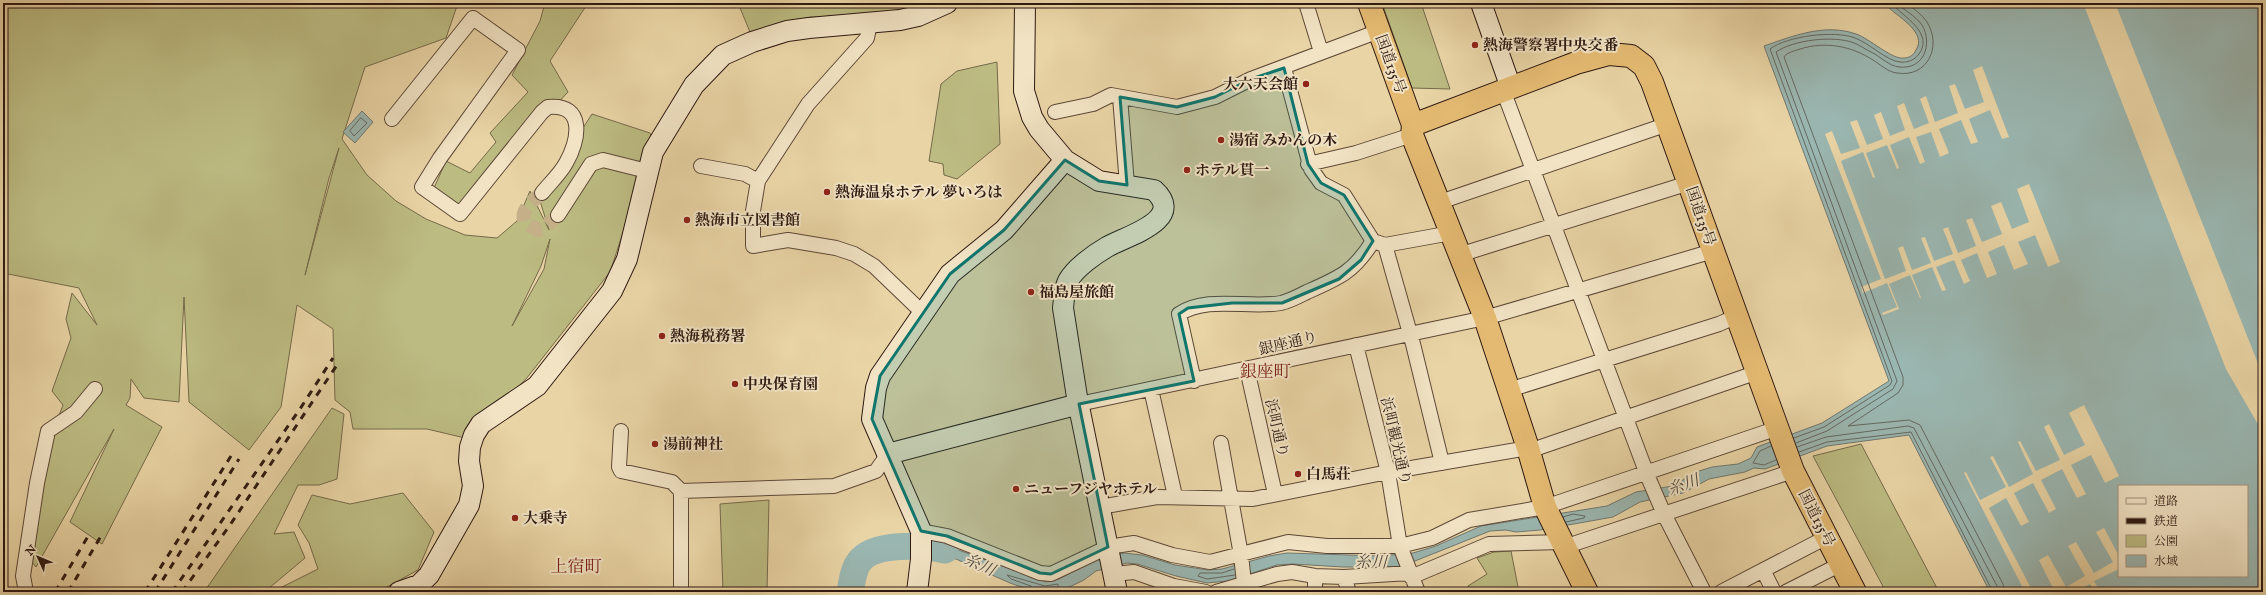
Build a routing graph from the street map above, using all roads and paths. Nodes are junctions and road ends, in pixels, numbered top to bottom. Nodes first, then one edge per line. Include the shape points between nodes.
1 (947, 3) edge
2 (1025, 3) edge
3 (1306, 3) edge
4 (1369, 3) edge
5 (1481, 3) edge
6 (870, 23) junction
7 (1379, 31) junction
8 (1321, 52) junction
9 (1284, 68) junction
10 (1507, 89) junction
11 (1120, 97) junction
12 (1055, 112) dead end
13 (392, 119) dead end
14 (1668, 124) junction
15 (1412, 130) junction
16 (1065, 160) junction
17 (1308, 164) junction
18 (701, 166) dead end
19 (1534, 169) junction
20 (647, 171) junction
21 (758, 181) junction
22 (1689, 183) junction
23 (1127, 185) junction
24 (542, 193) tunnel mouth
25 (1437, 203) junction
26 (558, 215) tunnel mouth
27 (1553, 224) junction
28 (1451, 234) junction
29 (1379, 243) junction
30 (1713, 251) junction
31 (1459, 255) junction
32 (1579, 290) junction
33 (924, 314) junction
34 (1737, 316) junction
35 (1485, 318) junction
36 (1411, 334) junction
37 (1356, 345) junction
38 (1605, 358) junction
39 (1247, 369) junction
40 (1758, 372) junction
41 (1194, 381) junction
42 (95, 389) dead end
43 (1151, 389) junction
44 (1509, 390) junction
45 (1079, 404) junction
46 (1626, 418) junction
47 (621, 431) dead end
48 (1779, 431) junction
49 (1222, 443) dead end
50 (1528, 449) junction
51 (888, 454) junction
52 (1442, 463) junction
53 (1792, 466) junction
54 (1388, 472) junction
55 (1647, 475) junction
56 (681, 491) junction
57 (1275, 494) junction
58 (1175, 496) junction
59 (1232, 499) junction
60 (1100, 507) junction
61 (1664, 514) junction
62 (1556, 529) junction
63 (921, 531) junction
64 (1827, 538) junction
65 (1400, 546) junction
66 (1841, 564) junction
67 (1112, 567) edge
68 (1763, 570) junction
69 (1243, 574) edge
70 (1410, 575) junction
71 (1315, 576) junction
72 (1344, 577) junction
73 (26, 592) edge
74 (399, 592) edge
75 (681, 592) edge
76 (917, 592) edge
77 (1206, 592) edge
78 (1216, 592) edge
79 (1316, 592) edge
80 (1349, 592) edge
81 (1418, 592) edge
82 (1587, 592) edge
83 (1704, 592) edge
84 (1721, 592) edge
85 (1774, 592) edge
86 (1786, 592) edge
87 (1855, 592) edge

1 - 6 street via 918,16
2 - 16 street via 1024,91 1036,123
3 - 8 street
4 - 7 highway, 国道135号
5 - 10 street
6 - 20 street via 787,31 723,55 694,85 653,152
6 - 21 street via 867,38 808,104
7 - 8 street
7 - 15 highway, 国道135号
8 - 9 street
9 - 11 street via 1251,79 1214,97 1177,107
9 - 17 street
10 - 14 highway, 国道135号 via 1576,63 1609,54 1631,56 1644,66
10 - 15 highway, 国道135号
10 - 19 street
11 - 12 street via 1111,95 1093,104
11 - 23 street
13 - 24 street via 473,18 518,50 422,187 460,214 542,112 548,107 565,108 572,113 576,123 576,137 566,163
14 - 19 street
14 - 22 highway, 国道135号
15 - 17 street via 1356,153
15 - 25 highway, 国道135号
16 - 23 street via 1099,181
16 - 33 street via 1004,230 950,274
17 - 29 street via 1321,183 1344,195
18 - 21 street via 745,174
19 - 25 street
19 - 27 street
20 - 26 street via 603,160 592,164
20 - 74 street via 627,259 612,291 537,386 482,424 474,435 469,461 473,486 468,505 430,575 419,585
21 - 33 street via 753,211 753,246 788,240 836,248 854,254 874,266
22 - 27 street
22 - 30 highway, 国道135号
23 - 45 street via 1154,190 1161,196 1164,208 1152,225 1107,247 1081,267 1068,281 1063,308
25 - 28 highway, 国道135号
27 - 31 street
27 - 32 street
28 - 29 street
28 - 31 highway, 国道135号
29 - 36 street
29 - 41 street via 1339,279 1282,303 1232,303 1188,308 1179,314
30 - 32 street, 銀座通り
30 - 34 highway, 国道135号
31 - 35 highway, 国道135号
32 - 35 street, 銀座通り
32 - 38 street
33 - 51 street via 880,376 876,388 872,418
34 - 38 street via 1719,324
34 - 40 highway, 国道135号
35 - 36 street, 銀座通り
35 - 44 highway, 国道135号
36 - 37 street, 銀座通り
36 - 52 street
37 - 39 street, 銀座通り
37 - 54 street, 浜町観光通り
38 - 44 street
38 - 46 street
39 - 41 street, 銀座通り
39 - 57 street, 浜町通り
40 - 46 street
40 - 48 highway, 国道135号
41 - 43 street, 銀座通り
42 - 73 street via 76,412 48,431 23,576
43 - 45 street, 銀座通り
43 - 58 street
44 - 50 highway, 国道135号
45 - 51 street
45 - 60 street
46 - 50 street
46 - 55 street
47 - 56 street via 621,471 672,482
48 - 53 highway, 国道135号
48 - 55 street
49 - 59 street
50 - 52 street
50 - 62 highway, 国道135号
51 - 56 street via 876,471 834,486
51 - 63 street
52 - 54 street
53 - 61 street
53 - 64 highway, 国道135号
54 - 57 street
54 - 65 street, 浜町観光通り
55 - 61 street
55 - 62 street
56 - 75 street
57 - 59 street via 1253,499
58 - 59 street
58 - 60 street
59 - 69 street
60 - 67 street
61 - 62 street
61 - 83 street
62 - 65 street via 1476,518 1432,538
62 - 70 street via 1489,544
62 - 82 highway, 国道135号
63 - 67 street via 947,536 1040,573
63 - 76 street
64 - 66 highway, 国道135号
64 - 68 street
65 - 69 street via 1327,546 1288,542
65 - 70 street, 浜町観光通り
66 - 86 street
66 - 87 highway, 国道135号
67 - 69 street via 1134,543 1172,555 1210,562
67 - 77 street via 1174,586
68 - 84 street
68 - 85 street
69 - 71 street via 1292,572
69 - 78 street
70 - 72 street
70 - 81 street, 浜町観光通り
71 - 72 street
71 - 79 street
72 - 80 street

